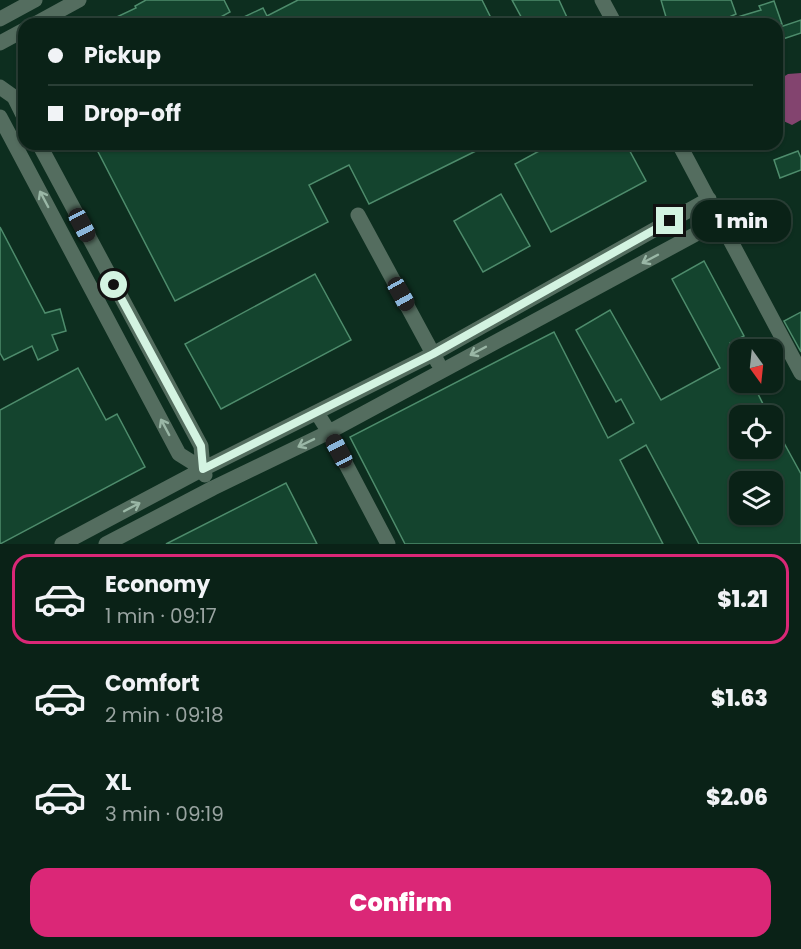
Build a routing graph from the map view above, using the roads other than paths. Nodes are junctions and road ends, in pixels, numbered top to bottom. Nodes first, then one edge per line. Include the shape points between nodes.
1 (35, 0) edge
2 (79, 0) edge
3 (602, 0) edge
4 (46, 18) edge
5 (612, 18) edge
6 (0, 19) edge
7 (18, 33) edge
8 (0, 43) edge
9 (0, 87) edge
10 (18, 105) edge
11 (0, 117) edge
12 (42, 150) edge
13 (683, 150) edge
14 (709, 199) junction
15 (358, 215) dead end
16 (720, 221) junction
17 (433, 354) junction
18 (443, 370) junction
19 (801, 373) edge
20 (317, 413) junction
21 (329, 432) junction
22 (203, 469) junction
23 (213, 488) junction
24 (98, 525) junction
25 (62, 544) edge
26 (108, 544) edge
27 (388, 544) edge

1 - 6 street
2 - 4 street
3 - 5 street
7 - 8 street
9 - 10 street
22 -> 11 street via 179,454
12 - 22 street via 201,446
13 - 14 street
14 - 16 street
14 - 17 street
15 - 17 street
16 -> 18 street
16 - 19 street
17 - 18 street
17 - 20 street
18 - 21 street
20 - 21 street
20 - 22 street
21 -> 23 street
21 - 27 street
22 - 23 street
24 -> 22 street
23 - 26 street
24 - 25 street
24 - 26 street

